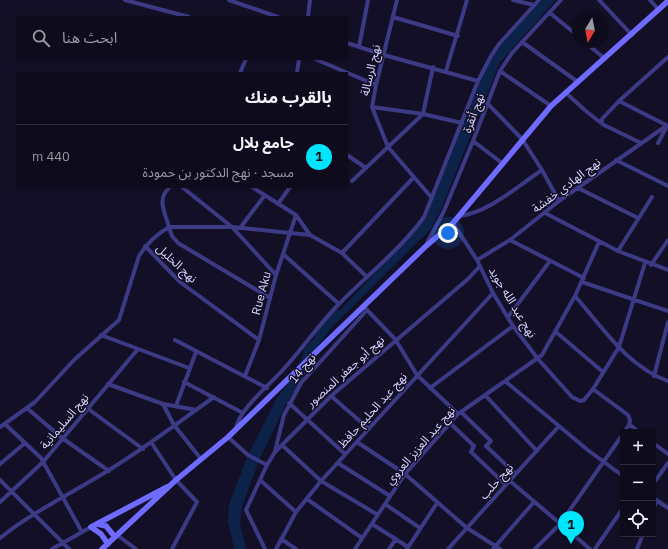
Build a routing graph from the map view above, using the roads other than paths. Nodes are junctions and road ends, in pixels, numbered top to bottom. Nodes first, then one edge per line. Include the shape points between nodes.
1 (125, 0) edge
2 (229, 0) edge
3 (310, 0) edge
4 (368, 0) edge
5 (397, 0) edge
6 (467, 0) edge
7 (513, 0) edge
8 (539, 0) edge
9 (561, 0) edge
10 (599, 0) edge
11 (650, 0) edge
12 (668, 1) edge
13 (534, 5) junction
14 (658, 10) junction
15 (550, 13) junction
16 (185, 16) edge
17 (275, 16) edge
18 (308, 16) edge
19 (393, 17) junction
20 (572, 31) edge
21 (632, 35) junction
22 (458, 36) junction
23 (522, 42) junction
24 (348, 43) edge
25 (359, 47) junction
26 (592, 48) edge
27 (384, 55) junction
28 (668, 57) edge
29 (605, 59) junction
30 (246, 60) edge
31 (299, 60) edge
32 (317, 60) edge
33 (433, 67) junction
34 (446, 71) junction
35 (500, 71) junction
36 (240, 72) edge
37 (297, 72) edge
38 (346, 72) edge
39 (348, 73) edge
40 (478, 81) junction
41 (578, 82) junction
42 (376, 85) junction
43 (565, 92) junction
44 (619, 101) junction
45 (488, 103) junction
46 (551, 106) junction
47 (372, 107) junction
48 (423, 114) junction
49 (462, 123) junction
50 (602, 123) junction
51 (667, 126) edge
52 (522, 139) junction
53 (473, 141) junction
54 (642, 143) junction
55 (658, 143) dead end
56 (388, 147) junction
57 (348, 156) edge
58 (616, 160) junction
59 (502, 163) junction
60 (366, 168) junction
61 (542, 170) junction
62 (414, 177) junction
63 (352, 181) dead end
64 (668, 186) edge
65 (169, 188) edge
66 (183, 188) edge
67 (254, 188) edge
68 (289, 188) edge
69 (578, 188) junction
70 (265, 195) junction
71 (652, 197) dead end
72 (432, 198) junction
73 (559, 201) junction
74 (278, 204) junction
75 (545, 213) junction
76 (296, 215) junction
77 (459, 216) junction
78 (638, 218) junction
79 (453, 223) junction
80 (169, 227) junction
81 (232, 227) junction
82 (240, 228) junction
83 (290, 234) junction
84 (310, 235) junction
85 (510, 240) junction
86 (668, 240) edge
87 (599, 242) junction
88 (144, 246) junction
89 (425, 247) junction
90 (618, 251) junction
91 (342, 253) junction
92 (282, 254) junction
93 (477, 260) junction
94 (550, 260) junction
95 (646, 263) junction
96 (651, 265) junction
97 (480, 266) junction
98 (668, 270) edge
99 (276, 275) junction
100 (367, 278) junction
101 (583, 280) junction
102 (493, 293) junction
103 (575, 296) junction
104 (270, 298) junction
105 (634, 300) junction
106 (339, 304) junction
107 (365, 308) junction
108 (668, 311) edge
109 (508, 317) junction
110 (668, 322) edge
111 (513, 326) junction
112 (556, 332) junction
113 (101, 336) junction
114 (395, 339) junction
115 (175, 340) dead end
116 (259, 340) junction
117 (663, 341) junction
118 (668, 343) edge
119 (619, 347) junction
120 (138, 349) junction
121 (196, 352) junction
122 (538, 359) junction
123 (189, 368) junction
124 (603, 372) junction
125 (417, 375) junction
126 (244, 376) junction
127 (654, 376) junction
128 (505, 381) junction
129 (668, 381) edge
130 (184, 382) junction
131 (108, 384) junction
132 (267, 388) junction
133 (430, 388) junction
134 (593, 389) junction
135 (485, 395) junction
136 (331, 396) junction
137 (214, 397) junction
138 (289, 403) junction
139 (163, 404) junction
140 (176, 406) junction
141 (28, 408) junction
142 (87, 408) junction
143 (196, 410) junction
144 (243, 413) junction
145 (459, 413) junction
146 (307, 419) junction
147 (450, 423) junction
148 (5, 424) junction
149 (174, 425) junction
150 (630, 425) junction
151 (559, 426) junction
152 (0, 427) edge
153 (237, 428) junction
154 (369, 429) junction
155 (627, 429) edge
156 (635, 429) edge
157 (228, 437) junction
158 (62, 438) junction
159 (620, 438) edge
160 (151, 442) junction
161 (358, 442) junction
162 (25, 443) junction
163 (282, 445) junction
164 (656, 445) edge
165 (143, 449) junction
166 (537, 451) junction
167 (275, 452) junction
168 (346, 454) junction
169 (668, 454) edge
170 (201, 459) junction
171 (43, 462) junction
172 (602, 462) junction
173 (338, 463) junction
174 (668, 463) edge
175 (0, 464) edge
176 (267, 465) junction
177 (109, 470) junction
178 (405, 474) junction
179 (516, 474) junction
180 (620, 474) edge
181 (0, 480) edge
182 (260, 480) junction
183 (656, 480) edge
184 (175, 482) junction
185 (321, 482) junction
186 (508, 483) junction
187 (12, 492) junction
188 (390, 496) junction
189 (62, 497) junction
190 (307, 499) junction
191 (656, 500) edge
192 (0, 502) edge
193 (534, 502) junction
194 (437, 503) junction
195 (385, 504) junction
196 (668, 508) edge
197 (296, 512) junction
198 (620, 512) edge
199 (33, 513) junction
200 (378, 515) junction
201 (372, 524) junction
202 (560, 524) junction
203 (94, 526) junction
204 (420, 528) junction
205 (467, 528) junction
206 (82, 532) junction
207 (116, 536) junction
208 (642, 537) edge
209 (0, 538) edge
210 (362, 538) junction
211 (281, 539) junction
212 (396, 539) junction
213 (63, 543) junction
214 (108, 544) junction
215 (407, 548) edge
216 (494, 548) edge
217 (52, 549) edge
218 (69, 549) edge
219 (102, 549) edge
220 (136, 549) edge
221 (172, 549) edge
222 (265, 549) edge
223 (276, 549) edge
224 (296, 549) edge
225 (355, 549) edge
226 (390, 549) edge
227 (448, 549) edge
228 (500, 549) edge
229 (535, 549) edge
230 (590, 549) edge
231 (595, 549) edge
232 (637, 549) edge

1 - 16 street
2 - 17 street
3 - 18 street
4 - 25 street
5 - 19 street, نهج الرسالة
6 - 22 street
7 - 13 street
8 - 13 street
9 - 15 street, نهج أنقرة
10 - 21 street
11 - 14 street
12 - 14 main road
13 - 40 street via 490,56
14 - 21 main road
15 - 20 street
15 - 23 street, نهج أنقرة
19 - 22 street
19 - 27 street, نهج الرسالة
21 - 29 main road
22 - 34 street
23 - 35 street, نهج أنقرة
23 - 41 street
24 - 25 street
25 - 27 street
26 - 29 street
27 - 33 street
27 - 42 street, نهج الرسالة
28 - 44 street
29 - 41 main road
30 - 36 street
31 - 37 street
32 - 38 street
33 - 34 street
33 - 48 street
34 - 40 street
35 - 45 street, نهج أنقرة
35 - 46 street
39 - 42 street
40 - 49 street
41 - 43 main road
42 - 47 street, نهج الرسالة
43 - 46 main road
43 - 50 street
44 - 50 street via 602,119
44 - 51 street
45 - 52 street
45 - 53 street, نهج أنقرة
46 - 52 main road
47 - 48 street
47 - 56 street, نهج الرسالة
48 - 49 street
48 - 56 street
49 - 72 street
50 - 54 street
51 - 54 street, نهج الهادي خفشة
51 - 55 street
52 - 59 main road
52 - 61 street
53 - 59 street
53 - 89 street, نهج أنقرة via 444,211
54 - 58 street, نهج الهادي خفشة
56 - 60 street
56 - 62 street, نهج الرسالة
57 - 60 street
58 - 64 street
58 - 69 street, نهج الهادي خفشة
59 - 77 main road
60 - 63 street
61 - 73 street
61 - 77 street via 481,210
62 - 72 street, نهج الرسالة
62 - 91 street
65 - 80 street via 163,193 162,199
66 - 81 street
67 - 70 street
68 - 74 street
69 - 73 street, نهج الهادي خفشة
69 - 78 street
70 - 74 street
70 - 82 street
71 - 78 street
72 - 100 street via 424,217 413,231
73 - 75 street, نهج الهادي خفشة
74 - 76 street
75 - 85 street, نهج الهادي خفشة
75 - 87 street
76 - 83 street, Rue Aku
76 - 84 street
77 - 79 main road
78 - 90 street
79 - 89 main road
79 - 93 street, نهج عبد الله جويد
80 - 81 street
80 - 88 street
80 - 104 street via 178,243
81 - 82 street
81 - 99 street
82 - 83 street
83 - 84 street
83 - 92 street, Rue Aku
84 - 91 street
85 - 93 street, نهج الهادي خفشة
85 - 94 street
86 - 96 street
87 - 90 street
87 - 101 street
88 - 113 street, نهج الخليل via 133,272 119,320
88 - 116 street, نهج الخليل via 180,282
89 - 107 main road
90 - 95 street
91 - 100 street
92 - 99 street, Rue Aku
92 - 106 street
93 - 97 street, نهج عبد الله جويد
94 - 101 street
94 - 109 street
95 - 96 street
95 - 105 street
96 - 98 street
97 - 102 street, نهج عبد الله جويد
97 - 114 street, نهج أبو جعفر المنصور via 468,279
99 - 104 street, Rue Aku
100 - 106 street
101 - 103 street
101 - 105 street
102 - 109 street, نهج عبد الله جويد
102 - 125 street, نهج عبد الحليم حافظ
103 - 112 street
103 - 119 street
104 - 116 street, Rue Aku
105 - 108 street
105 - 119 street
106 - 132 street
107 - 114 street
107 - 138 street, نهج 14 via 311,370
107 - 153 main road
109 - 111 street, نهج عبد الله جويد
110 - 117 street
111 - 122 street, نهج عبد الله جويد
111 - 133 street
112 - 122 street
112 - 124 street
113 - 120 street
113 - 141 street via 74,359
114 - 125 street
114 - 136 street, نهج أبو جعفر المنصور
115 - 121 street
116 - 126 street, Rue Aku
117 - 118 street
117 - 127 street
119 - 124 street
119 - 127 street
120 - 123 street
120 - 131 street, نهج السليمانية
121 - 123 street
121 - 126 street
122 - 128 street, نهج عبد العزيز العروي
122 - 134 street, نهج عبد الله جويد via 572,397 584,400
123 - 130 street
124 - 134 street
125 - 133 street
125 - 154 street, نهج عبد الحليم حافظ
126 - 132 street
127 - 129 street
128 - 135 street, نهج عبد العزيز العروي
128 - 151 street
130 - 137 street
130 - 140 street
131 - 139 street
131 - 142 street, نهج السليمانية
132 - 144 street
133 - 145 street
134 - 150 street via 628,415
135 - 145 street, نهج عبد العزيز العروي
135 - 166 street
136 - 146 street, نهج أبو جعفر المنصور
136 - 154 street
137 - 143 street
137 - 144 street
138 - 146 street
138 - 167 street, نهج 14
139 - 140 street
139 - 149 street
140 - 143 street
141 - 148 street
141 - 158 street
142 - 158 street, نهج السليمانية
142 - 165 street
143 - 149 street
144 - 153 street via 237,422
145 - 147 street, نهج عبد العزيز العروي
145 - 179 street via 491,441 486,446
146 - 163 street, نهج أبو جعفر المنصور
146 - 168 street
147 - 178 street, نهج عبد العزيز العروي
147 - 186 street via 474,446 471,452
148 - 152 street
148 - 162 street
149 - 160 street
149 - 170 street
150 - 155 street
150 - 156 street
151 - 166 street, نهج حلب
151 - 172 street
153 - 157 main road
154 - 161 street, نهج عبد الحليم حافظ
157 - 170 main road
157 - 176 street via 248,455
158 - 171 street, نهج السليمانية
158 - 177 street
159 - 172 street
160 - 165 street
160 - 184 street
161 - 168 street, نهج عبد الحليم حافظ
161 - 178 street
162 - 171 street
162 - 175 street
163 - 167 street, نهج أبو جعفر المنصور
163 - 185 street
164 - 169 street
165 - 177 street
166 - 179 street, نهج حلب
167 - 176 street, نهج أبو جعفر المنصور
168 - 173 street, نهج عبد الحليم حافظ
170 - 184 main road
171 - 187 street, نهج السليمانية
171 - 189 street
172 - 180 street
172 - 202 street
173 - 185 street, نهج عبد الحليم حافظ
173 - 188 street
174 - 183 street
176 - 182 street, نهج أبو جعفر المنصور
177 - 189 street
178 - 188 street, نهج عبد العزيز العروي
178 - 194 street
179 - 186 street, نهج حلب
181 - 187 street
182 - 197 street
182 - 222 street, نهج أبو جعفر المنصور via 246,510
184 - 203 main road
184 - 207 main road
184 - 221 street via 196,500 197,504
185 - 190 street, نهج عبد الحليم حافظ
185 - 200 street
186 - 193 street
186 - 205 street, نهج حلب
187 - 192 street, نهج السليمانية
187 - 199 street
188 - 195 street, نهج عبد العزيز العروي
189 - 199 street
189 - 206 street
190 - 197 street, نهج عبد الحليم حافظ
190 - 210 street
191 - 196 street
193 - 202 street
193 - 216 street
194 - 204 street
194 - 205 street
195 - 200 street, نهج عبد العزيز العروي
195 - 204 street
197 - 211 street, نهج عبد الحليم حافظ
198 - 231 street
199 - 209 street
199 - 213 street
200 - 201 street, نهج عبد العزيز العروي
201 - 210 street, نهج عبد العزيز العروي
201 - 212 street
202 - 229 street
202 - 230 street
203 - 206 street
203 - 207 main road via 106,526
203 - 214 main road
204 - 215 street
205 - 216 street
205 - 227 street, نهج حلب
206 - 213 street
207 - 214 main road
207 - 220 street
208 - 232 street
210 - 225 street, نهج عبد العزيز العروي
211 - 223 street, نهج عبد الحليم حافظ
211 - 224 street
212 - 215 street
212 - 226 street
213 - 217 street
213 - 218 street
214 - 219 main road
216 - 228 street

